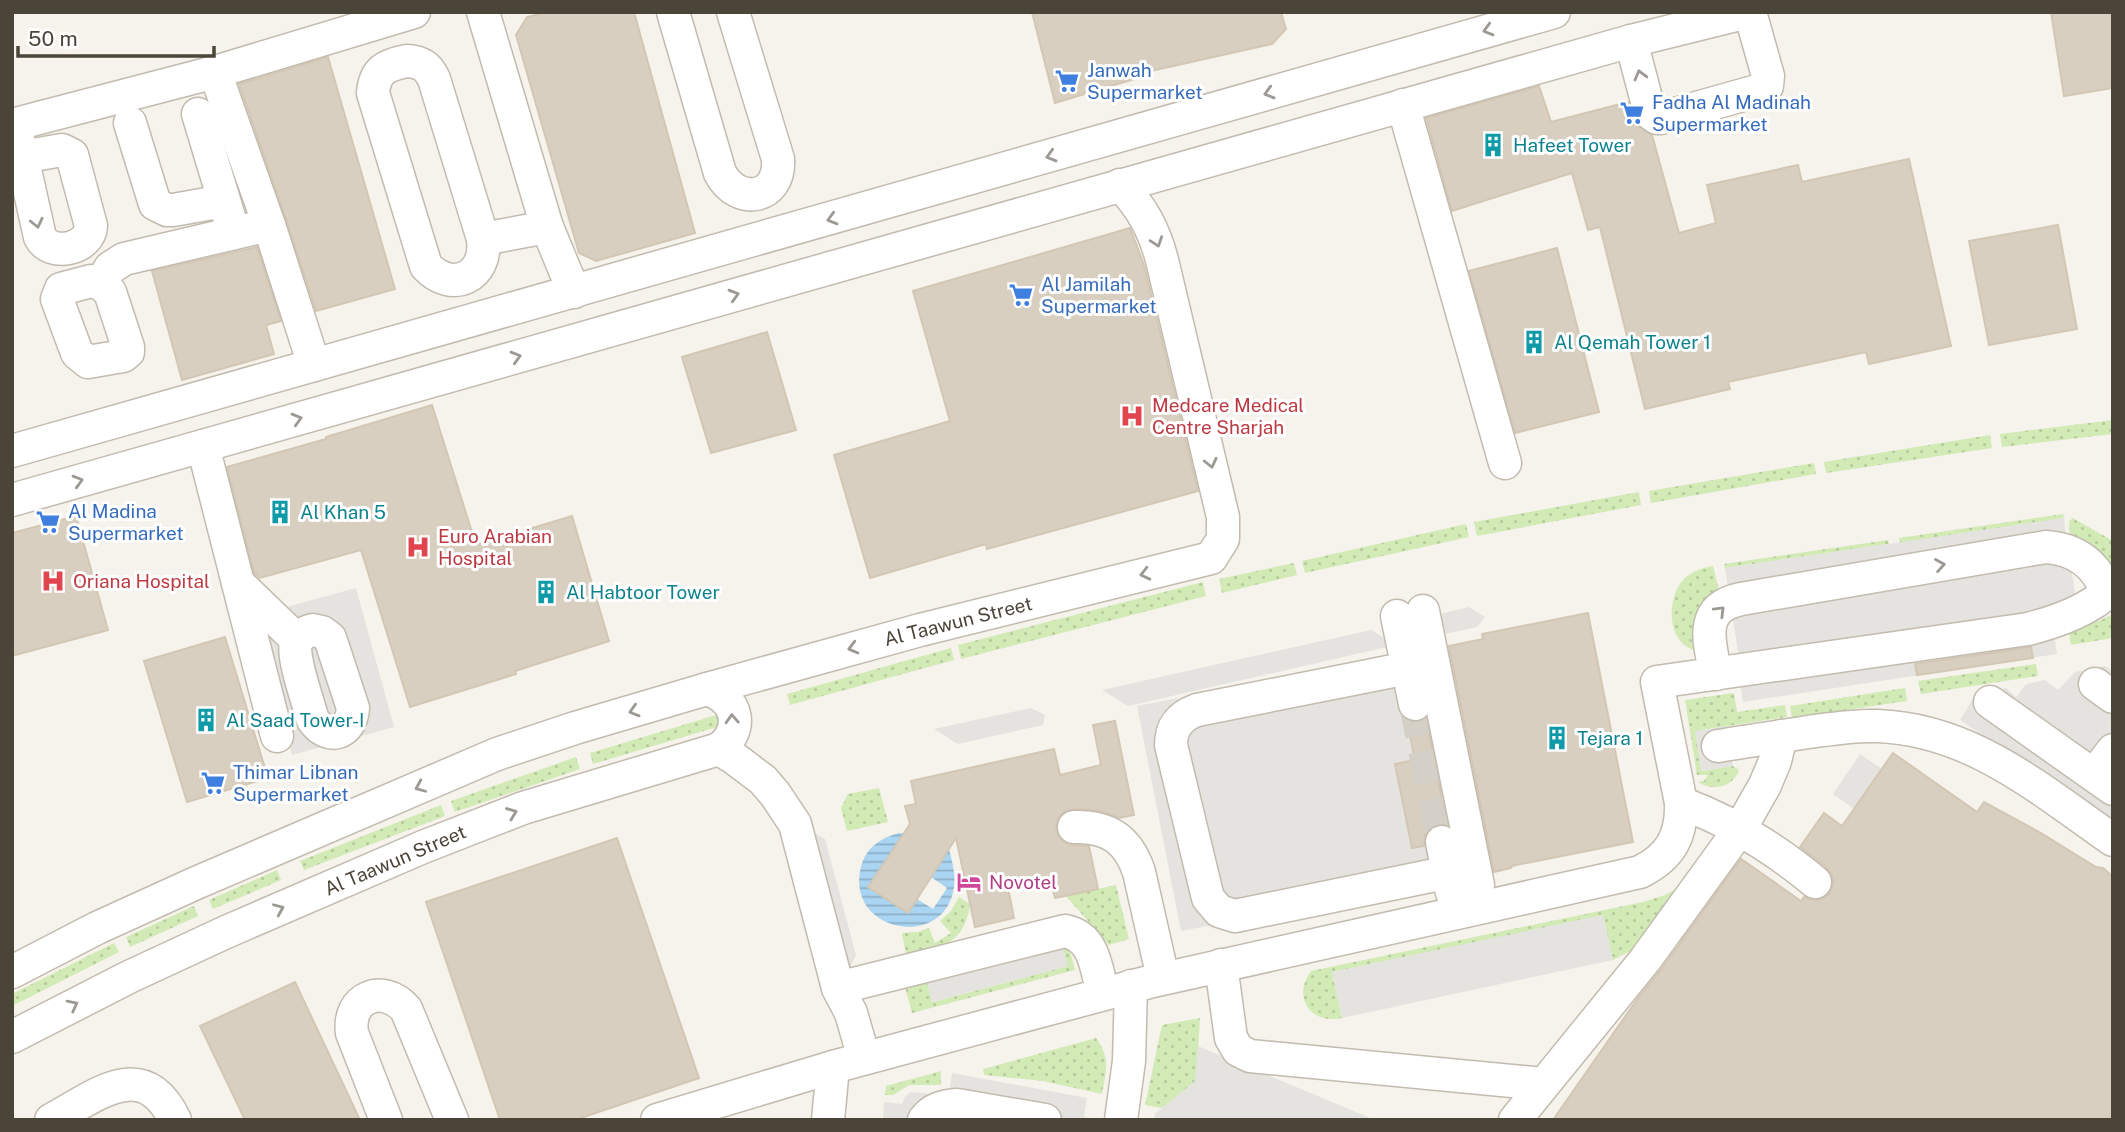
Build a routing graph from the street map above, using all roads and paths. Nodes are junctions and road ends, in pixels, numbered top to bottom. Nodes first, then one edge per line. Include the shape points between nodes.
1 (414, 12) edge
2 (483, 12) edge
3 (673, 12) edge
4 (733, 12) edge
5 (1749, 12) edge
6 (1545, 13) edge
7 (1631, 41) junction
8 (215, 72) junction
9 (1403, 105) junction
10 (198, 114) dead end
11 (130, 123) dead end
12 (13, 125) edge
13 (22, 157) dead end
14 (1121, 186) junction
15 (740, 193) junction
16 (224, 201) junction
17 (269, 225) junction
18 (547, 227) junction
19 (234, 233) junction
20 (483, 239) junction
21 (750, 242) junction
22 (101, 284) dead end
23 (574, 292) junction
24 (314, 365) junction
25 (203, 446) junction
26 (12, 451) edge
27 (1505, 463) dead end
28 (12, 500) edge
29 (238, 583) junction
30 (2110, 590) edge
31 (297, 640) dead end
32 (1408, 668) junction
33 (1716, 674) junction
34 (707, 689) junction
35 (1990, 702) dead end
36 (1415, 704) tunnel mouth
37 (278, 736) dead end
38 (1781, 736) junction
39 (1718, 746) dead end
40 (719, 749) junction
41 (2113, 750) edge
42 (2107, 782) edge
43 (1681, 803) junction
44 (1740, 829) junction
45 (1075, 833) dead end
46 (2113, 840) edge
47 (1455, 860) junction
48 (1815, 882) dead end
49 (1469, 910) junction
50 (1221, 965) junction
51 (12, 972) edge
52 (1136, 985) junction
53 (838, 988) junction
54 (12, 1037) edge
55 (847, 1063) junction
56 (1543, 1084) junction
57 (88, 1111) edge
58 (51, 1120) edge
59 (175, 1120) edge
60 (386, 1120) edge
61 (452, 1120) edge
62 (657, 1120) edge
63 (828, 1120) edge
64 (924, 1120) edge
65 (1045, 1120) edge
66 (1121, 1120) edge
67 (1515, 1120) edge

1 - 8 street
2 - 18 street
3 - 15 street via 720,173
4 - 15 street via 779,169 776,179 761,193
5 - 7 street
5 -> 7 street via 1767,86 1657,118 1650,113
6 -> 21 street
7 - 9 street
8 - 12 street
8 - 17 street
9 - 14 street
9 - 27 street
10 - 16 street
11 - 16 street via 155,204 173,210
12 - 13 street
25 -> 14 street
14 -> 34 street, Al Taawun Street via 1143,212 1158,243 1223,517 1223,539 1211,558 920,630
15 - 21 street
16 - 19 street
17 - 19 street
17 - 24 street
18 - 20 street
18 - 23 street
19 - 22 street via 124,258 110,268
20 - 20 street via 431,72 421,63 407,61 381,70 373,93 426,266 444,279 467,277 482,262
21 - 23 street
23 - 24 street
24 - 26 street
28 -> 25 street
25 - 29 street
29 - 31 street
29 - 37 street
30 - 33 street via 2070,616 2028,629
33 -> 30 street via 1709,624 1718,610 1733,600 2046,547 2069,551 2089,563
32 - 36 street
32 - 47 street via 1410,614
32 - 47 street via 1189,713 1177,723 1171,745 1208,898 1219,911 1243,915
33 - 43 street via 1657,682
40 -> 34 street via 732,735 734,715 725,697
34 -> 51 street, Al Taawun Street via 497,754 196,883
35 - 42 street
38 - 39 street
38 - 44 street via 1765,785
38 - 46 street via 1876,726 1950,739 1996,760
40 - 53 street via 763,780 795,824
54 -> 40 street, Al Taawun Street via 128,977 423,847 523,808
41 - 42 street
43 - 44 street
43 - 49 street via 1675,839 1651,866
44 - 48 street
44 - 56 street via 1645,960
45 - 52 street via 1088,826 1102,830 1116,836 1134,858 1139,872
47 - 49 street
49 - 50 street
50 - 52 street
50 - 56 street via 1231,1038 1238,1050 1250,1056
52 - 53 street via 1079,935 1065,931
52 - 55 street
52 - 66 street
53 - 55 street via 838,1020
55 - 62 street
55 - 63 street
56 - 67 street
57 - 58 street
57 - 59 street via 117,1086 138,1085 164,1100
60 - 61 street via 351,1024 356,1008 377,995 393,998 406,1009
64 - 65 street via 936,1109 957,1105

